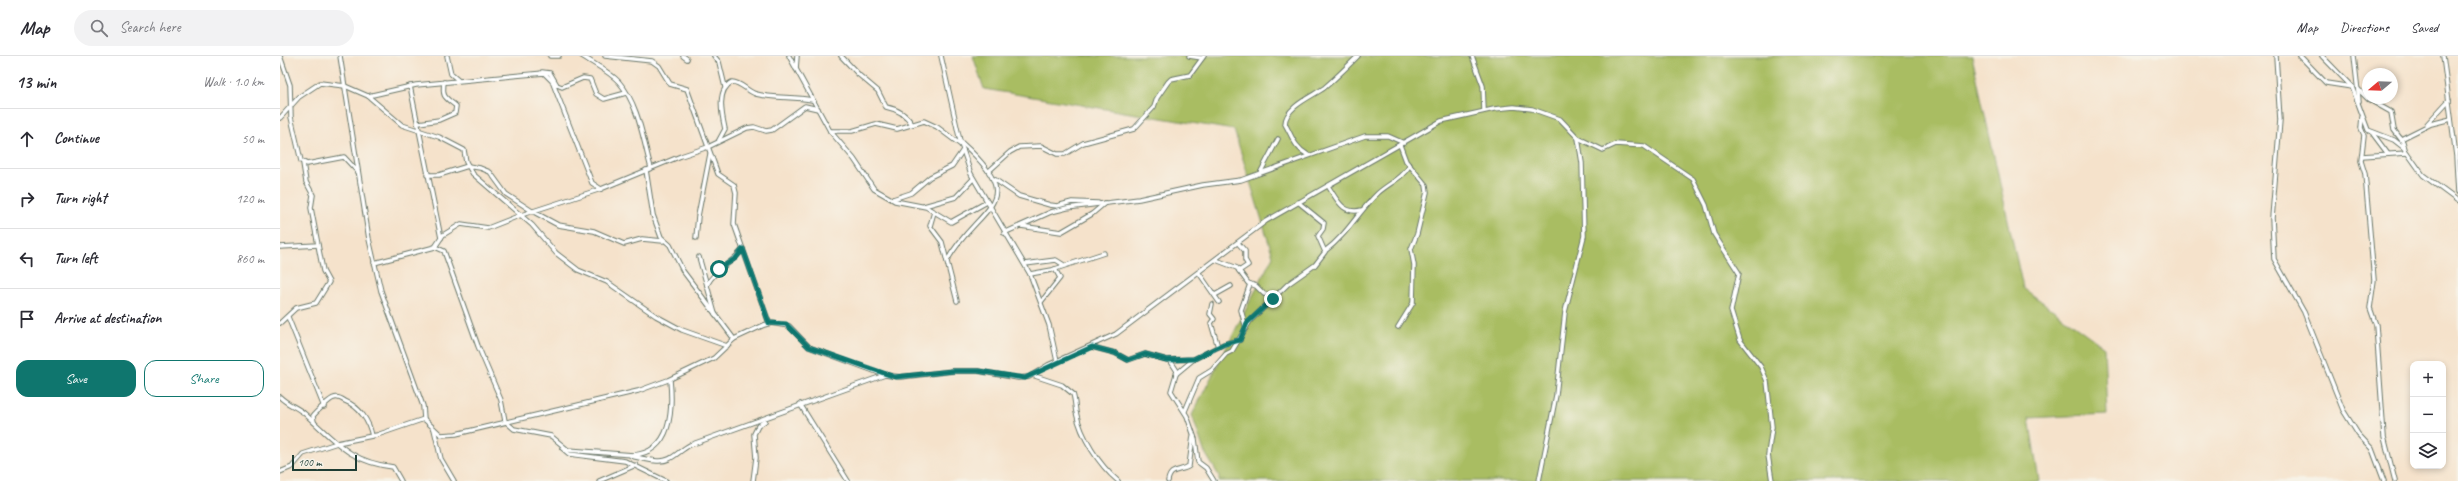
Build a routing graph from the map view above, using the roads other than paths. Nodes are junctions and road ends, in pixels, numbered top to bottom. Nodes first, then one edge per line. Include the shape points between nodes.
1 (280, 56) edge
2 (340, 56) edge
3 (447, 56) edge
4 (550, 56) edge
5 (559, 56) edge
6 (582, 56) edge
7 (605, 56) edge
8 (683, 56) edge
9 (714, 56) edge
10 (789, 56) edge
11 (797, 56) edge
12 (841, 56) edge
13 (941, 56) edge
14 (1189, 56) edge
15 (1358, 56) edge
16 (1472, 56) edge
17 (2276, 56) edge
18 (2300, 56) edge
19 (2322, 56) edge
20 (2354, 56) edge
21 (2443, 56) edge
22 (1203, 57) edge
23 (687, 59) dead end
24 (281, 63) edge
25 (796, 70) junction
26 (540, 72) junction
27 (458, 80) junction
28 (444, 82) junction
29 (345, 86) junction
30 (410, 86) junction
31 (725, 87) junction
32 (2353, 88) junction
33 (2358, 89) junction
34 (626, 93) junction
35 (368, 96) junction
36 (812, 100) junction
37 (2449, 100) junction
38 (2359, 104) junction
39 (291, 106) junction
40 (818, 109) junction
41 (1484, 110) junction
42 (2362, 117) junction
43 (280, 118) edge
44 (2451, 119) junction
45 (418, 123) junction
46 (912, 124) junction
47 (2423, 128) junction
48 (830, 131) junction
49 (421, 132) junction
50 (2371, 132) junction
51 (1278, 138) dead end
52 (1578, 138) junction
53 (2401, 139) junction
54 (719, 141) junction
55 (961, 143) junction
56 (1402, 144) junction
57 (708, 147) junction
58 (963, 150) junction
59 (710, 153) junction
60 (2407, 153) junction
61 (2388, 154) junction
62 (1308, 155) junction
63 (2362, 156) junction
64 (303, 163) junction
65 (1410, 165) junction
66 (468, 166) junction
67 (649, 169) junction
68 (989, 171) junction
69 (359, 172) junction
70 (1260, 173) junction
71 (427, 175) junction
72 (973, 179) junction
73 (994, 180) junction
74 (1328, 186) junction
75 (602, 189) junction
76 (2458, 192) edge
77 (892, 199) junction
78 (2458, 201) edge
79 (987, 202) junction
80 (1111, 202) junction
81 (1298, 202) junction
82 (1106, 203) junction
83 (923, 206) junction
84 (990, 208) junction
85 (1362, 210) junction
86 (532, 211) junction
87 (934, 212) junction
88 (521, 215) junction
89 (1020, 226) junction
90 (1004, 233) junction
91 (441, 238) junction
92 (696, 238) dead end
93 (663, 240) junction
94 (1238, 243) junction
95 (318, 245) junction
96 (280, 247) edge
97 (435, 247) junction
98 (743, 249) junction
99 (1325, 251) junction
100 (1104, 253) dead end
101 (699, 256) dead end
102 (1216, 260) junction
103 (947, 261) junction
104 (374, 263) junction
105 (1025, 264) junction
106 (1064, 265) junction
107 (1055, 268) junction
108 (1239, 271) junction
109 (1199, 273) junction
110 (1030, 274) junction
111 (1250, 284) junction
112 (707, 285) junction
113 (1231, 286) dead end
114 (1215, 295) junction
115 (1275, 297) junction
116 (957, 301) dead end
117 (1042, 302) junction
118 (1220, 302) dead end
119 (1212, 304) dead end
120 (288, 317) junction
121 (716, 317) junction
122 (280, 323) edge
123 (769, 323) junction
124 (1398, 327) dead end
125 (1246, 328) junction
126 (734, 339) junction
127 (1240, 340) junction
128 (727, 346) junction
129 (1092, 347) junction
130 (1218, 347) junction
131 (1194, 359) junction
132 (1170, 360) junction
133 (1057, 361) junction
134 (1176, 374) junction
135 (885, 375) junction
136 (1032, 375) junction
137 (670, 380) junction
138 (280, 397) edge
139 (800, 404) junction
140 (324, 407) junction
141 (319, 410) junction
142 (1185, 411) junction
143 (303, 413) junction
144 (768, 418) junction
145 (424, 419) junction
146 (505, 421) junction
147 (314, 422) junction
148 (434, 430) junction
149 (1193, 433) junction
150 (372, 436) junction
151 (557, 441) junction
152 (337, 443) junction
153 (614, 453) junction
154 (636, 465) junction
155 (280, 472) edge
156 (846, 480) edge
157 (401, 481) edge
158 (454, 481) edge
159 (598, 481) edge
160 (666, 481) edge
161 (754, 481) edge
162 (1118, 481) edge
163 (1168, 481) edge
164 (1214, 481) edge
165 (1539, 481) edge
166 (1772, 481) edge
167 (2384, 481) edge
168 (2395, 481) edge

1 - 24 street
2 - 29 street
3 - 27 street via 451,74
4 - 5 street
6 - 34 street via 619,82
7 - 57 street via 652,61 659,66 670,84 684,87
8 - 23 street
9 - 31 street via 720,62
10 - 25 street
11 - 25 street
12 - 46 street via 858,75 878,91 886,107 907,116
13 - 55 street
14 - 22 street
15 - 62 street via 1323,89 1309,96 1286,117 1285,124 1292,134 1294,144
16 - 41 street via 1484,86
17 - 167 street via 2280,120 2272,218 2274,259 2304,312 2343,410 2358,434 2372,449
18 - 32 street via 2326,83
19 - 32 street
20 - 33 street
21 - 37 street
22 - 68 street via 1190,75 1168,82 1154,107 1134,129 1083,143 1065,154 1057,154 1041,146 1019,147
24 - 39 street via 290,85
25 - 36 street
26 - 27 street
26 - 34 street via 549,72 557,85 562,87 583,78 590,78 596,94 604,99
26 - 75 street via 552,81 592,183
27 - 28 street
28 - 30 street
28 - 45 street via 444,96 455,105 455,113 439,120
29 - 35 street
29 - 39 street via 317,84
29 - 69 street
30 - 35 street
30 - 45 street
31 - 36 street via 735,82 754,94
31 - 54 street via 722,96 722,115 725,130
32 - 38 street
33 - 38 street
33 - 53 street via 2368,99 2390,112 2394,130
34 - 67 street via 637,115
35 - 49 street via 402,125
36 - 40 street
37 - 44 street
37 - 47 street
38 - 42 street
39 - 43 street
39 - 64 street via 291,116
40 - 48 street
40 - 54 street via 805,106 772,130 750,127
41 - 52 street via 1514,107 1546,112 1568,124
41 - 56 street via 1441,121
42 - 50 street
42 - 63 street
44 - 47 street
44 - 76 street
45 - 49 street
46 - 48 street via 898,129 876,124 852,131
46 - 55 street via 929,122
47 - 53 street
48 - 77 street via 854,159 874,189
49 - 66 street via 439,137 464,150
49 - 71 street
50 - 60 street via 2397,142
50 - 61 street
51 - 70 street
52 - 165 street via 1582,163 1584,236 1565,312 1556,395
52 - 166 street via 1603,150 1616,144 1647,147 1693,179 1706,205 1714,234 1738,270 1731,311 1739,337 1763,370 1767,381 1772,428 1768,455
53 - 60 street
54 - 57 street
55 - 58 street
55 - 68 street
56 - 62 street via 1388,136 1372,134
56 - 65 street
56 - 74 street
57 - 59 street
57 - 67 street
58 - 72 street
58 - 77 street via 952,166 930,178 911,193
59 - 92 street
59 - 98 street via 719,176 734,185 736,193 733,220
60 - 61 street
60 - 78 street via 2426,179
61 - 63 street
62 - 70 street
63 - 168 street via 2374,280 2370,308 2376,325 2384,437
64 - 69 street via 344,157
64 - 95 street via 306,182 313,196 311,208
65 - 85 street via 1402,177 1382,190
65 - 124 street via 1426,185 1427,198 1411,249 1414,265 1413,303
66 - 71 street via 439,175
66 - 86 street via 488,171 506,194
66 - 88 street via 475,177
67 - 75 street
67 - 93 street via 653,215
68 - 73 street
69 - 104 street
70 - 80 street via 1238,180
71 - 91 street
72 - 79 street
72 - 83 street via 956,197
73 - 80 street via 1019,196 1050,205
73 - 84 street via 996,197
74 - 81 street
74 - 85 street via 1342,207 1354,211
75 - 86 street
77 - 83 street
79 - 84 street
79 - 87 street via 955,222 948,222
80 - 82 street
81 - 94 street via 1266,221
81 - 99 street via 1324,223 1318,236
82 - 89 street via 1056,211
82 - 89 street via 1061,232
83 - 87 street
84 - 90 street
84 - 103 street via 963,237
85 - 99 street via 1348,231
86 - 88 street
86 - 93 street via 558,225 594,231 624,244 642,239
87 - 103 street via 930,226 939,237
88 - 91 street via 488,228 461,224
88 - 128 street via 552,250 578,270 607,282 656,316 682,330
89 - 90 street
90 - 105 street
91 - 97 street
93 - 121 street via 670,245 683,271
94 - 102 street
94 - 108 street via 1245,251 1244,259 1248,265
95 - 96 street
95 - 120 street via 323,271 329,282 316,303 296,308
97 - 104 street
97 - 146 street via 444,251 453,272 478,346 501,400
98 - 112 street via 736,258 714,273
98 - 123 street
99 - 115 street via 1315,265 1288,284
100 - 106 street
101 - 112 street
102 - 108 street
102 - 109 street
103 - 116 street
104 - 145 street via 386,309 423,406
105 - 106 street via 1055,260
105 - 110 street
106 - 107 street
107 - 110 street
107 - 117 street via 1060,278
108 - 111 street
109 - 114 street
109 - 129 street via 1116,334
110 - 117 street
111 - 115 street via 1264,294
111 - 125 street via 1241,310
112 - 121 street
113 - 114 street
114 - 118 street
115 - 125 street via 1247,323
117 - 133 street
119 - 130 street via 1210,314 1214,319 1211,323 1217,336
120 - 122 street
120 - 140 street
121 - 126 street
123 - 126 street
123 - 135 street via 786,324 809,347
125 - 127 street
126 - 128 street
127 - 130 street
127 - 142 street via 1232,351 1224,354 1212,370 1199,378
128 - 137 street via 714,358
129 - 132 street via 1115,353 1128,360 1146,354
129 - 133 street
130 - 131 street
131 - 132 street
131 - 134 street
132 - 134 street via 1177,371
133 - 136 street
134 - 142 street via 1170,391
135 - 136 street via 900,377 953,371 978,371 1018,378
135 - 139 street
136 - 162 street via 1062,386 1073,394 1076,412 1090,444 1102,466
137 - 146 street via 630,394
137 - 153 street via 670,423 662,440 655,448 642,453
138 - 143 street via 289,406
139 - 144 street
139 - 156 street
140 - 141 street
140 - 150 street via 336,397 354,404 369,424
141 - 143 street
141 - 147 street via 313,416
142 - 149 street
143 - 147 street
144 - 153 street via 690,445 668,460
144 - 161 street via 758,426 754,434
145 - 148 street
145 - 150 street
146 - 148 street via 456,434 442,435
146 - 151 street via 514,429 551,436
147 - 152 street
148 - 158 street via 441,459
149 - 163 street via 1189,466 1176,470 1169,476
149 - 164 street via 1198,462 1206,468
150 - 152 street
151 - 153 street via 568,450
151 - 154 street via 569,454 615,459
152 - 155 street via 303,454 292,467
152 - 157 street via 354,457 393,467
154 - 159 street
154 - 160 street

